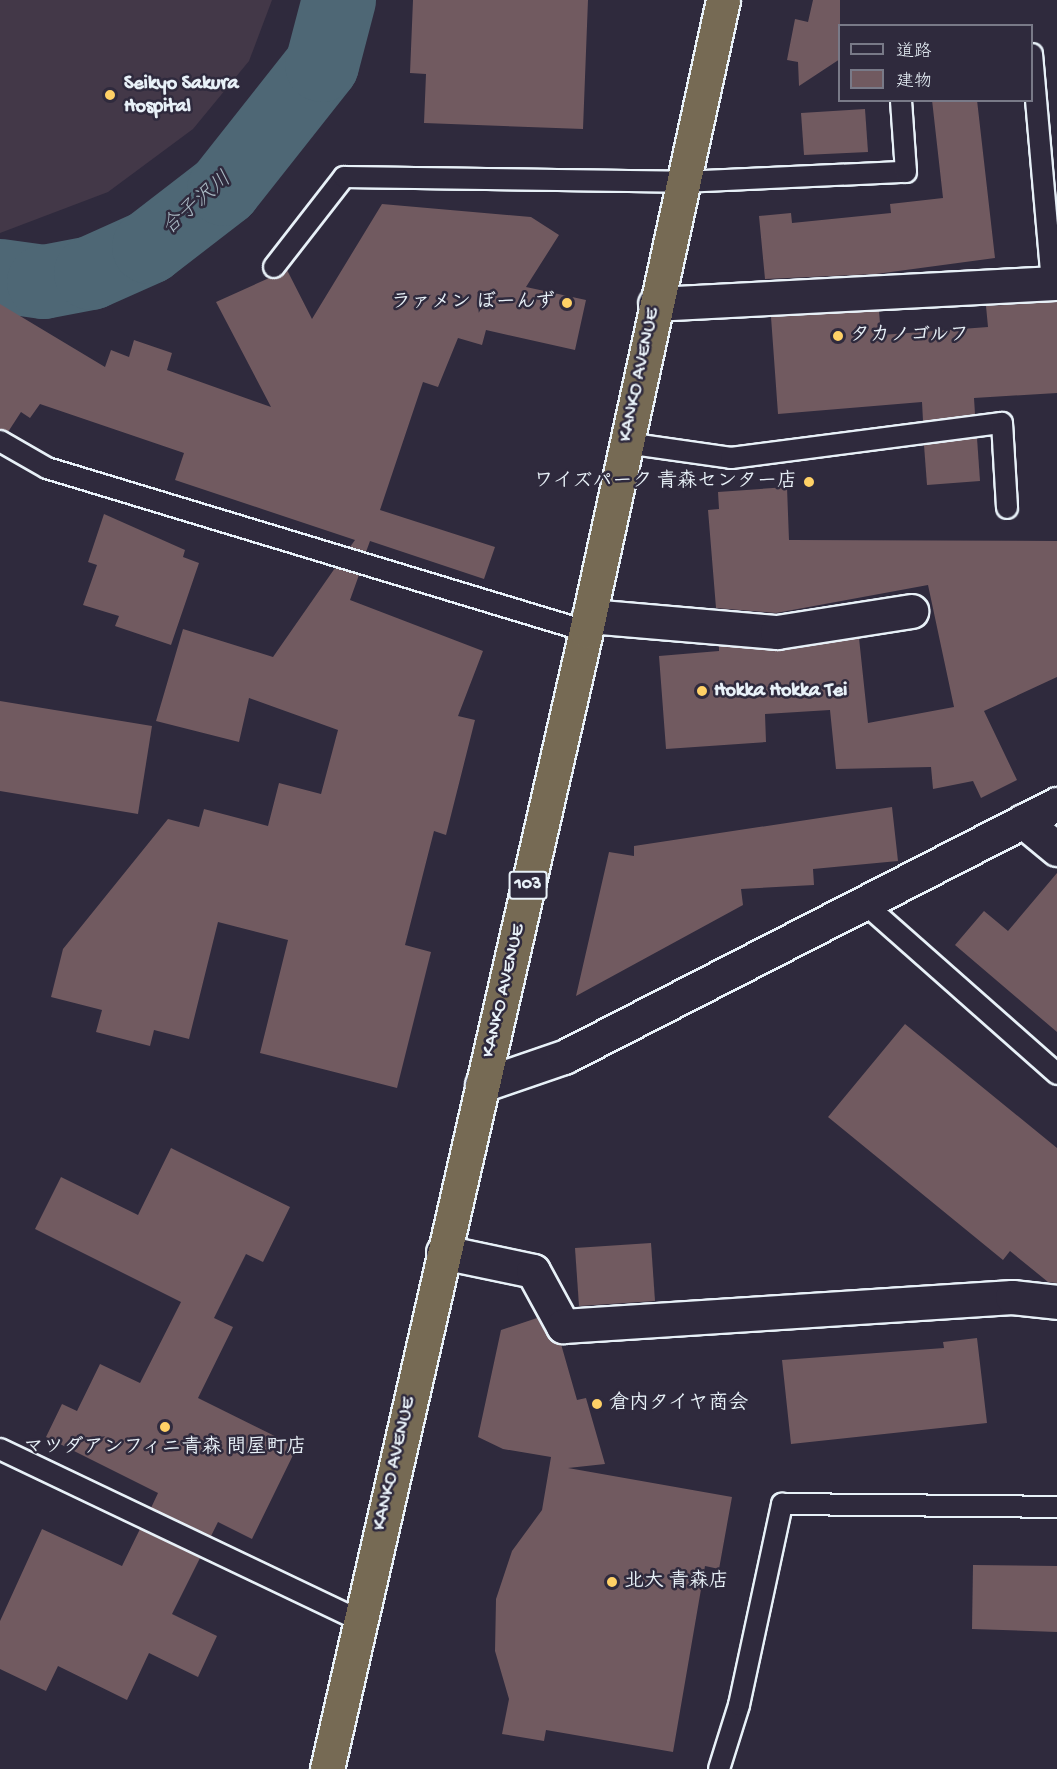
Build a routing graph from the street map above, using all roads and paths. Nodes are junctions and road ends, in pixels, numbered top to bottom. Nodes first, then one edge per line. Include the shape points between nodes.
1 (723, 0) edge
2 (1033, 64) edge
3 (901, 102) edge
4 (682, 182) junction
5 (274, 267) dead end
6 (1054, 283) edge
7 (655, 304) junction
8 (0, 441) edge
9 (626, 442) junction
10 (1007, 508) dead end
11 (911, 611) dead end
12 (588, 624) junction
13 (1057, 804) edge
14 (1023, 821) junction
15 (1057, 849) edge
16 (864, 903) junction
17 (1057, 1074) edge
18 (482, 1085) junction
19 (443, 1252) junction
20 (1057, 1302) edge
21 (0, 1449) edge
22 (1057, 1507) edge
23 (360, 1621) junction
24 (327, 1769) edge
25 (719, 1769) edge

1 - 4 highway, KANKO AVENUE / 103
2 - 6 lane
3 - 4 lane via 906,172
4 - 5 lane via 344,177
4 - 7 highway, KANKO AVENUE / 103
6 - 7 street
7 - 9 highway, KANKO AVENUE / 103
8 - 12 lane via 47,468
9 - 10 lane via 732,458 1002,423
9 - 12 highway, KANKO AVENUE / 103
11 - 12 street via 777,632
12 - 18 highway, KANKO AVENUE / 103
13 - 14 street
14 - 15 street
14 - 16 street
16 - 17 lane
16 - 18 street via 564,1057
18 - 19 highway, KANKO AVENUE / 103
19 - 20 street via 534,1271 563,1326 1012,1297
19 - 23 highway, KANKO AVENUE / 103
21 - 23 lane
22 - 25 lane via 783,1504 739,1705
23 - 24 highway, KANKO AVENUE / 103

